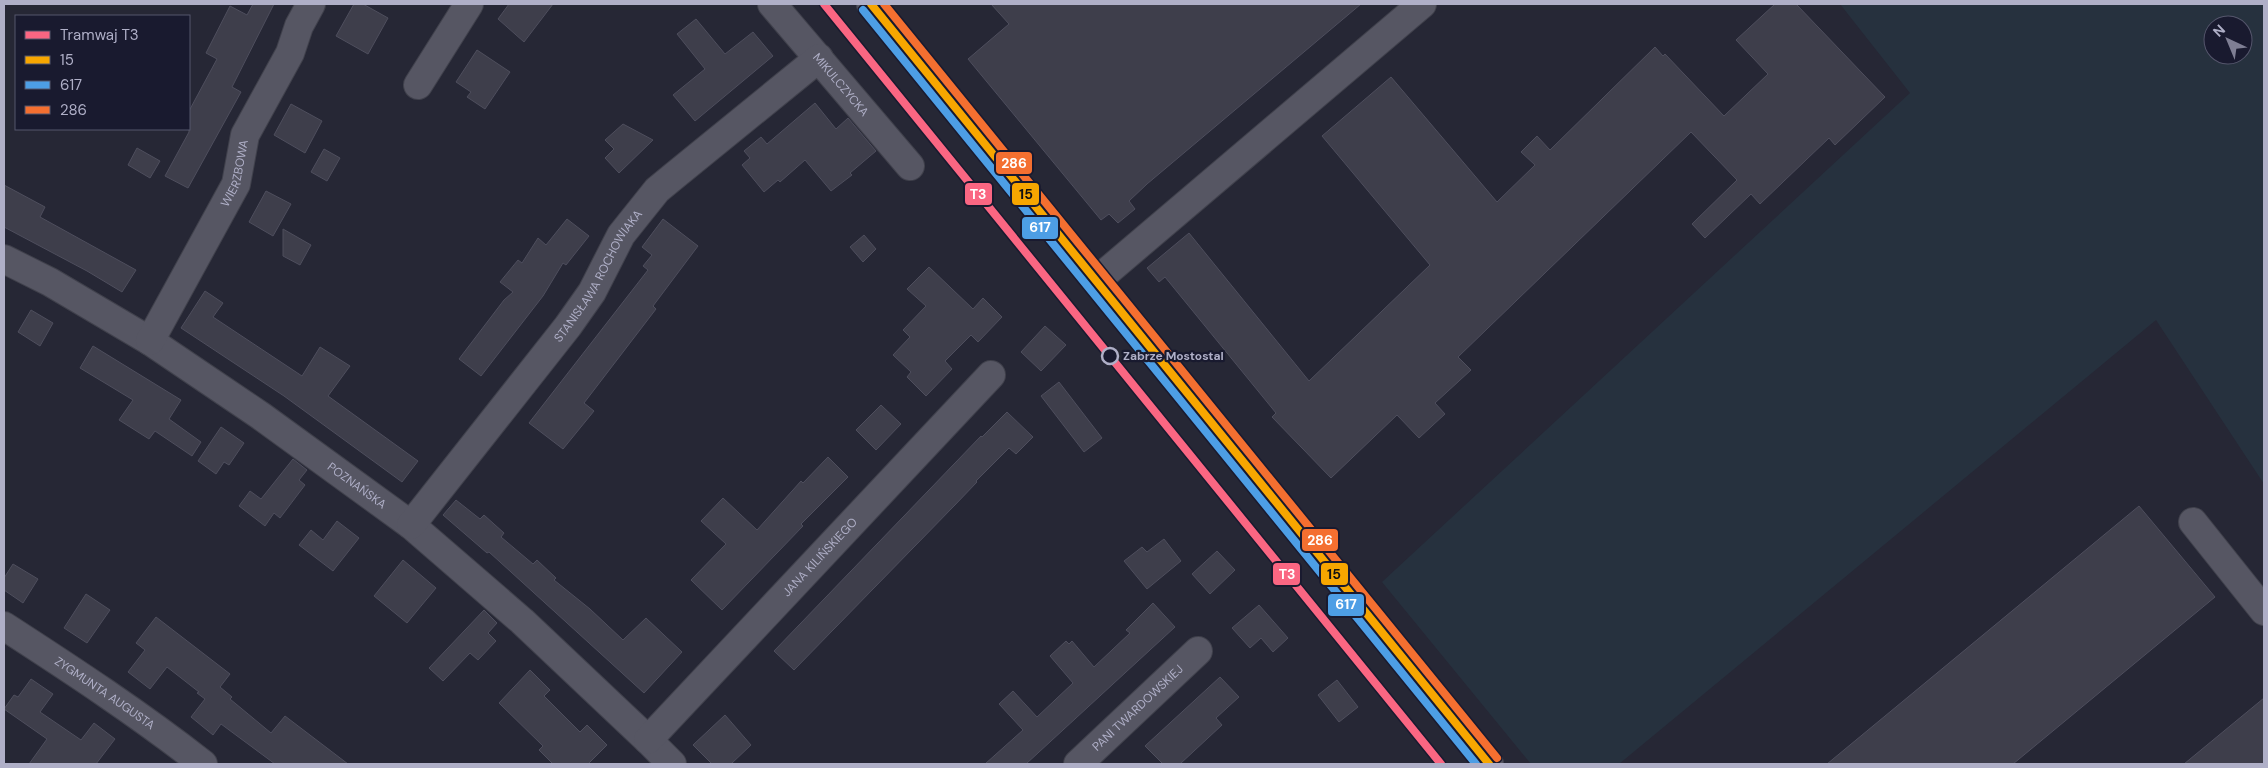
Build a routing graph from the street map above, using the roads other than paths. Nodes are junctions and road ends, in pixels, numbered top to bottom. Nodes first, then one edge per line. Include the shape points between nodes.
1 (311, 4) edge
2 (469, 4) edge
3 (772, 4) edge
4 (871, 4) edge
5 (1422, 4) edge
6 (819, 58) junction
7 (418, 85) dead end
8 (910, 166) dead end
9 (4, 259) edge
10 (1096, 281) junction
11 (150, 341) junction
12 (992, 375) dead end
13 (2193, 522) dead end
14 (411, 525) junction
15 (2264, 611) edge
16 (4, 626) edge
17 (1198, 651) dead end
18 (648, 740) junction
19 (203, 764) edge
20 (672, 764) edge
21 (1078, 764) edge
22 (1489, 764) edge

1 - 11 street, WIERZBOWA via 290,53 244,135 236,184
2 - 7 street
3 - 6 street, MIKULCZYCKA
4 - 10 main road
5 - 10 street
6 - 8 street, MIKULCZYCKA
6 - 14 street, STANISŁAWA ROCHOWIAKA via 674,176 642,207 620,235 592,292 568,326
9 - 11 street, POZNAŃSKA
10 - 22 main road
11 - 14 street, POZNAŃSKA via 276,426
12 - 18 street, JANA KILIŃSKIEGO
13 - 15 street
14 - 18 street, POZNAŃSKA via 522,621
16 - 19 street, ZYGMUNTA AUGUSTA via 169,737
17 - 21 street, PANI TWARDOWSKIEJ
18 - 20 street, POZNAŃSKA

